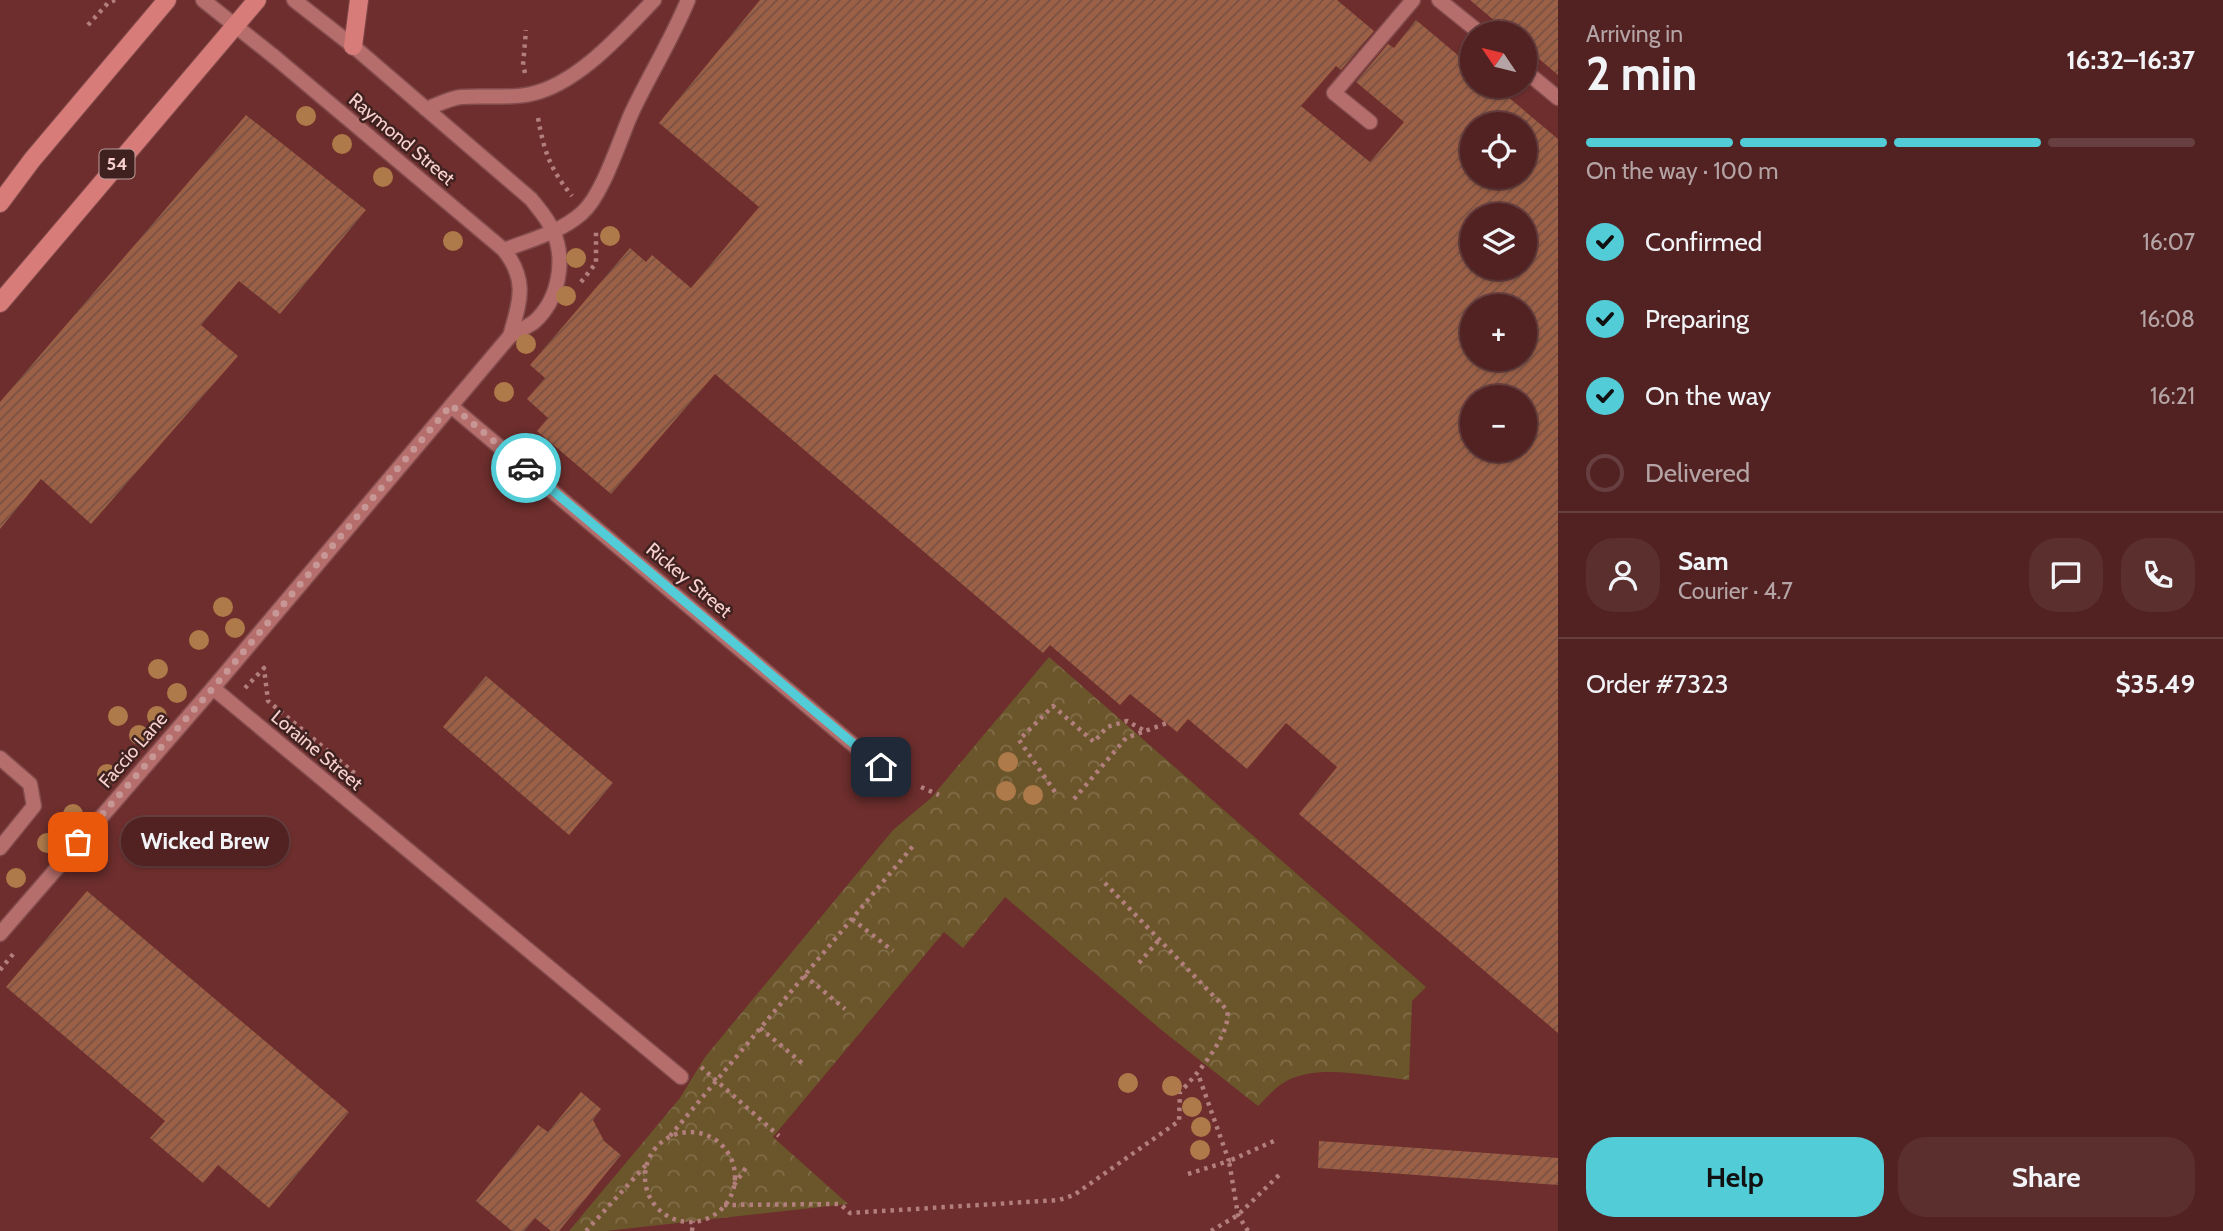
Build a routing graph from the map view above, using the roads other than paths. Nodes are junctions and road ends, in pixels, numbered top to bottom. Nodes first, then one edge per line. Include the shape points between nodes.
1 (167, 0) edge
2 (203, 0) edge
3 (257, 0) edge
4 (294, 0) edge
5 (359, 0) edge
6 (654, 0) edge
7 (688, 0) edge
8 (1412, 0) edge
9 (1439, 0) edge
10 (1465, 21) edge
11 (235, 26) junction
12 (353, 46) junction
13 (1537, 81) edge
14 (1558, 98) edge
15 (426, 109) junction
16 (1370, 122) dead end
17 (0, 203) edge
18 (553, 231) junction
19 (504, 250) junction
20 (0, 303) edge
21 (510, 336) junction
22 (451, 405) junction
23 (213, 688) junction
24 (0, 758) edge
25 (901, 785) dead end
26 (0, 848) edge
27 (0, 934) edge
28 (681, 1077) dead end

1 - 17 main road
2 - 11 street, Raymond Street
3 - 11 main road, 54
4 - 12 street, Raymond Street
5 - 12 main road
6 - 15 street via 568,79 549,89 513,97 460,97
7 - 18 street via 595,198 584,212
8 - 16 street via 1334,93
9 - 10 street
11 - 19 street, Raymond Street
11 - 20 main road, 54
12 - 15 street, Raymond Street
13 - 14 street
15 - 18 street, Raymond Street via 531,199
18 - 19 street
18 - 21 street, Raymond Street via 560,272 549,303 534,321
19 - 21 street, Raymond Street via 514,263 521,293
21 - 22 street, Raymond Street
22 - 23 street
22 - 25 street, Rickey Street
23 - 27 street, Faccio Lane
23 - 28 street, Loraine Street
24 - 26 street via 30,784 34,806

